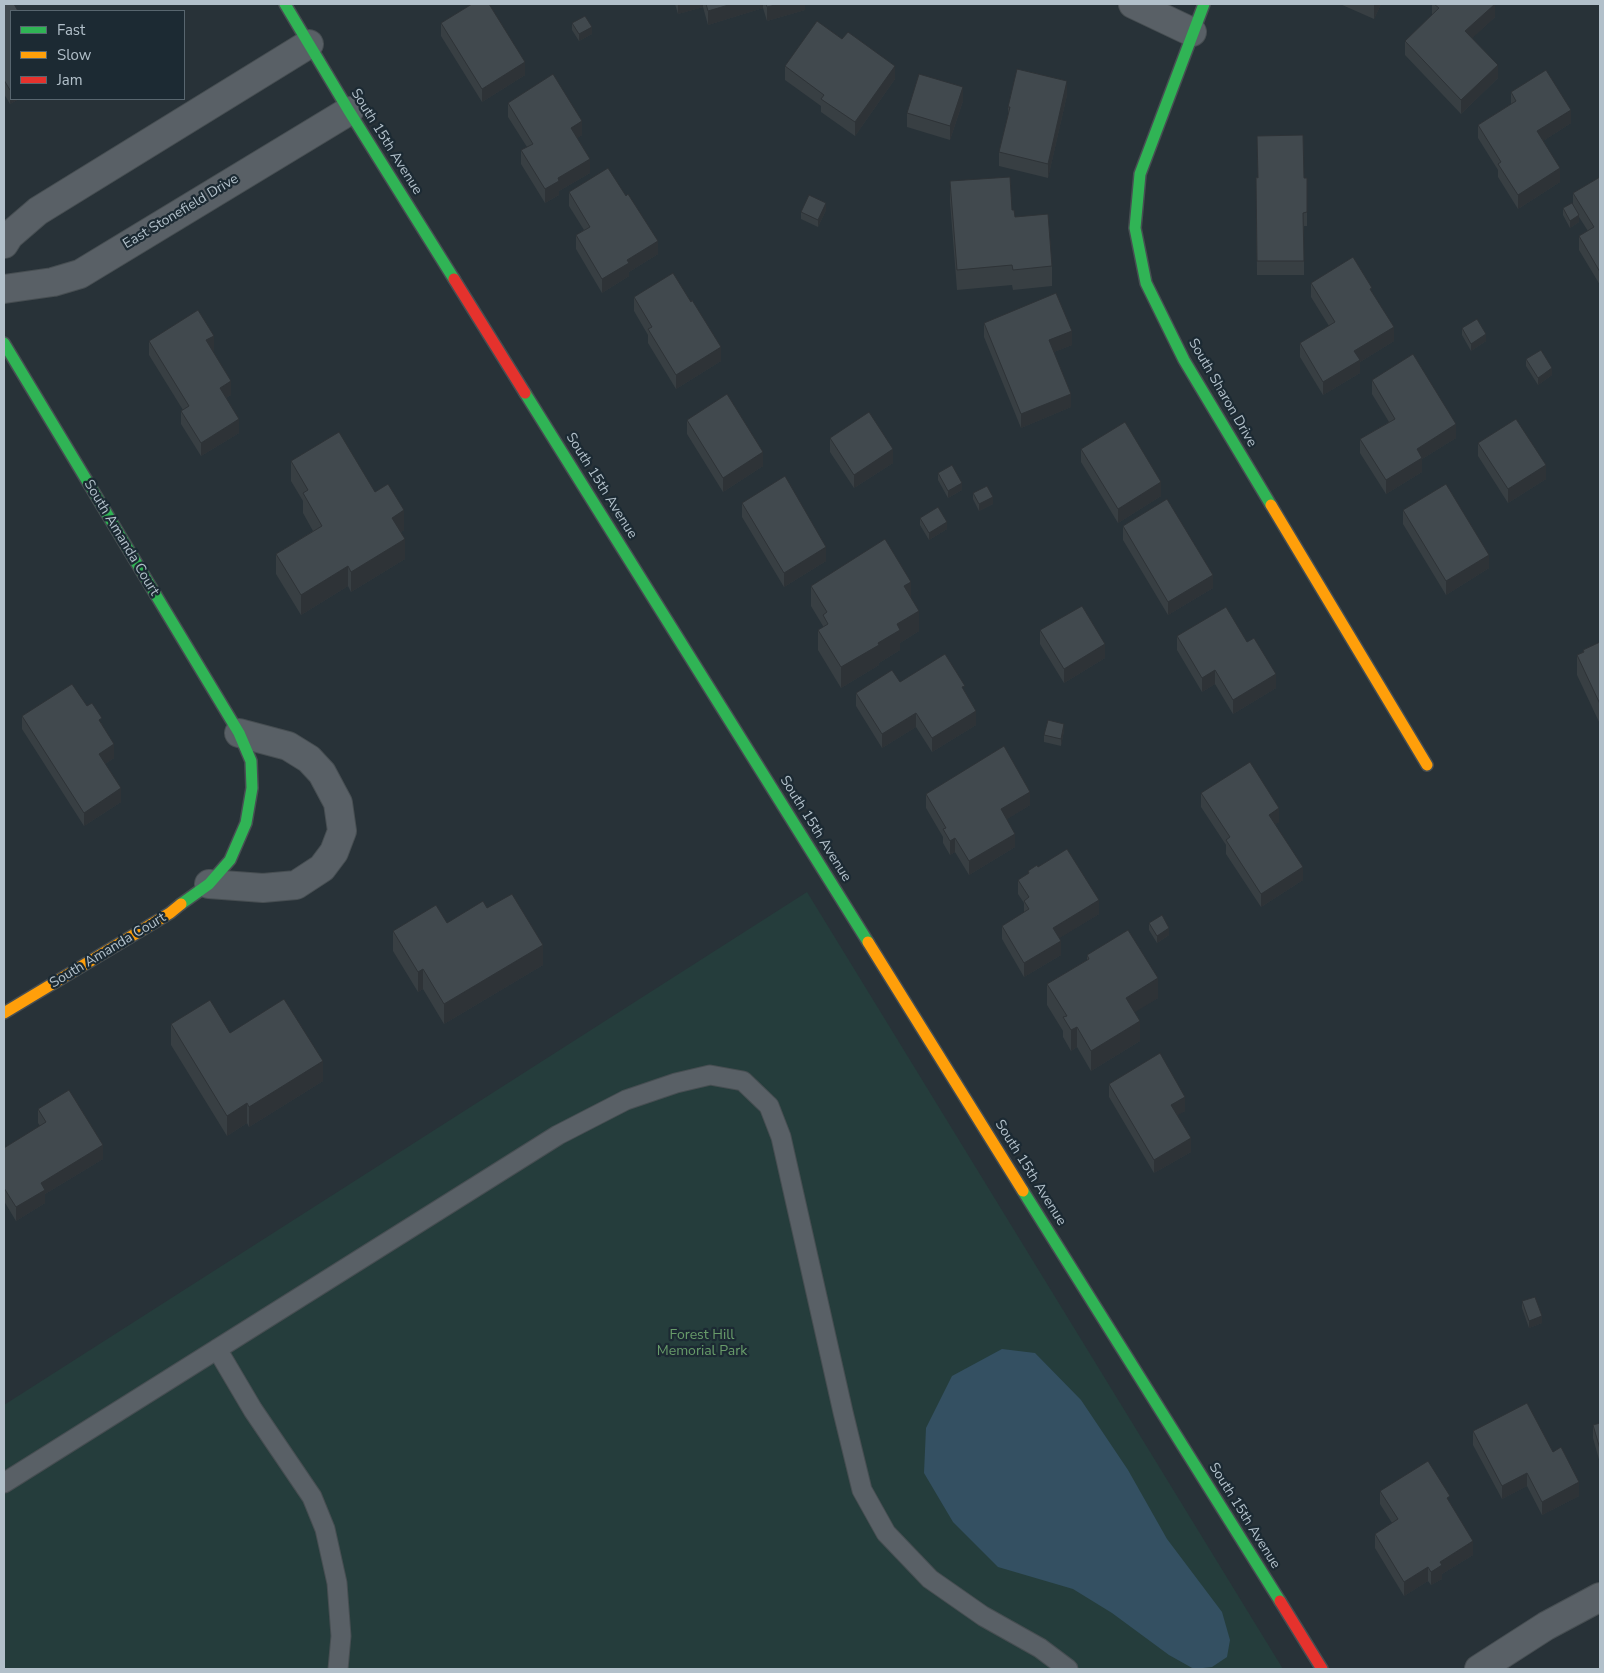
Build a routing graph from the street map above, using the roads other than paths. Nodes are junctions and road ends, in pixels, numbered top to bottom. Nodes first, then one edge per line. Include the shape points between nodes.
1 (285, 4) edge
2 (1133, 4) edge
3 (1204, 4) edge
4 (1192, 32) junction
5 (309, 44) junction
6 (349, 111) junction
7 (4, 244) edge
8 (4, 289) edge
9 (4, 343) edge
10 (239, 733) junction
11 (1427, 765) dead end
12 (209, 884) junction
13 (4, 1014) edge
14 (217, 1349) junction
15 (4, 1483) edge
16 (1600, 1597) edge
17 (338, 1669) edge
18 (1068, 1669) edge
19 (1322, 1669) edge
20 (1479, 1669) edge

1 - 5 street, South 15th Avenue
2 - 4 street
3 - 4 street, South Sharon Drive
4 - 11 street, South Sharon Drive via 1140,174 1135,228 1146,283 1184,360
5 - 6 street, South 15th Avenue
5 - 7 street via 38,211
6 - 8 street, East Stonefield Drive via 80,274 53,282
6 - 19 street, South 15th Avenue
9 - 10 street, South Amanda Court
10 - 12 street, South Amanda Court via 251,760 252,788 246,823 230,860
10 - 12 street via 288,746 310,759 322,773 338,803 342,831 334,852 322,868 296,885 263,888
12 - 13 street, South Amanda Court via 170,913
14 - 15 lane
14 - 17 lane via 253,1410 312,1497 325,1529 338,1583 341,1636
14 - 18 lane via 558,1134 626,1100 676,1083 710,1076 743,1081 769,1106 782,1137 862,1490 886,1533 930,1579 982,1616 1040,1648
16 - 20 street via 1546,1626

